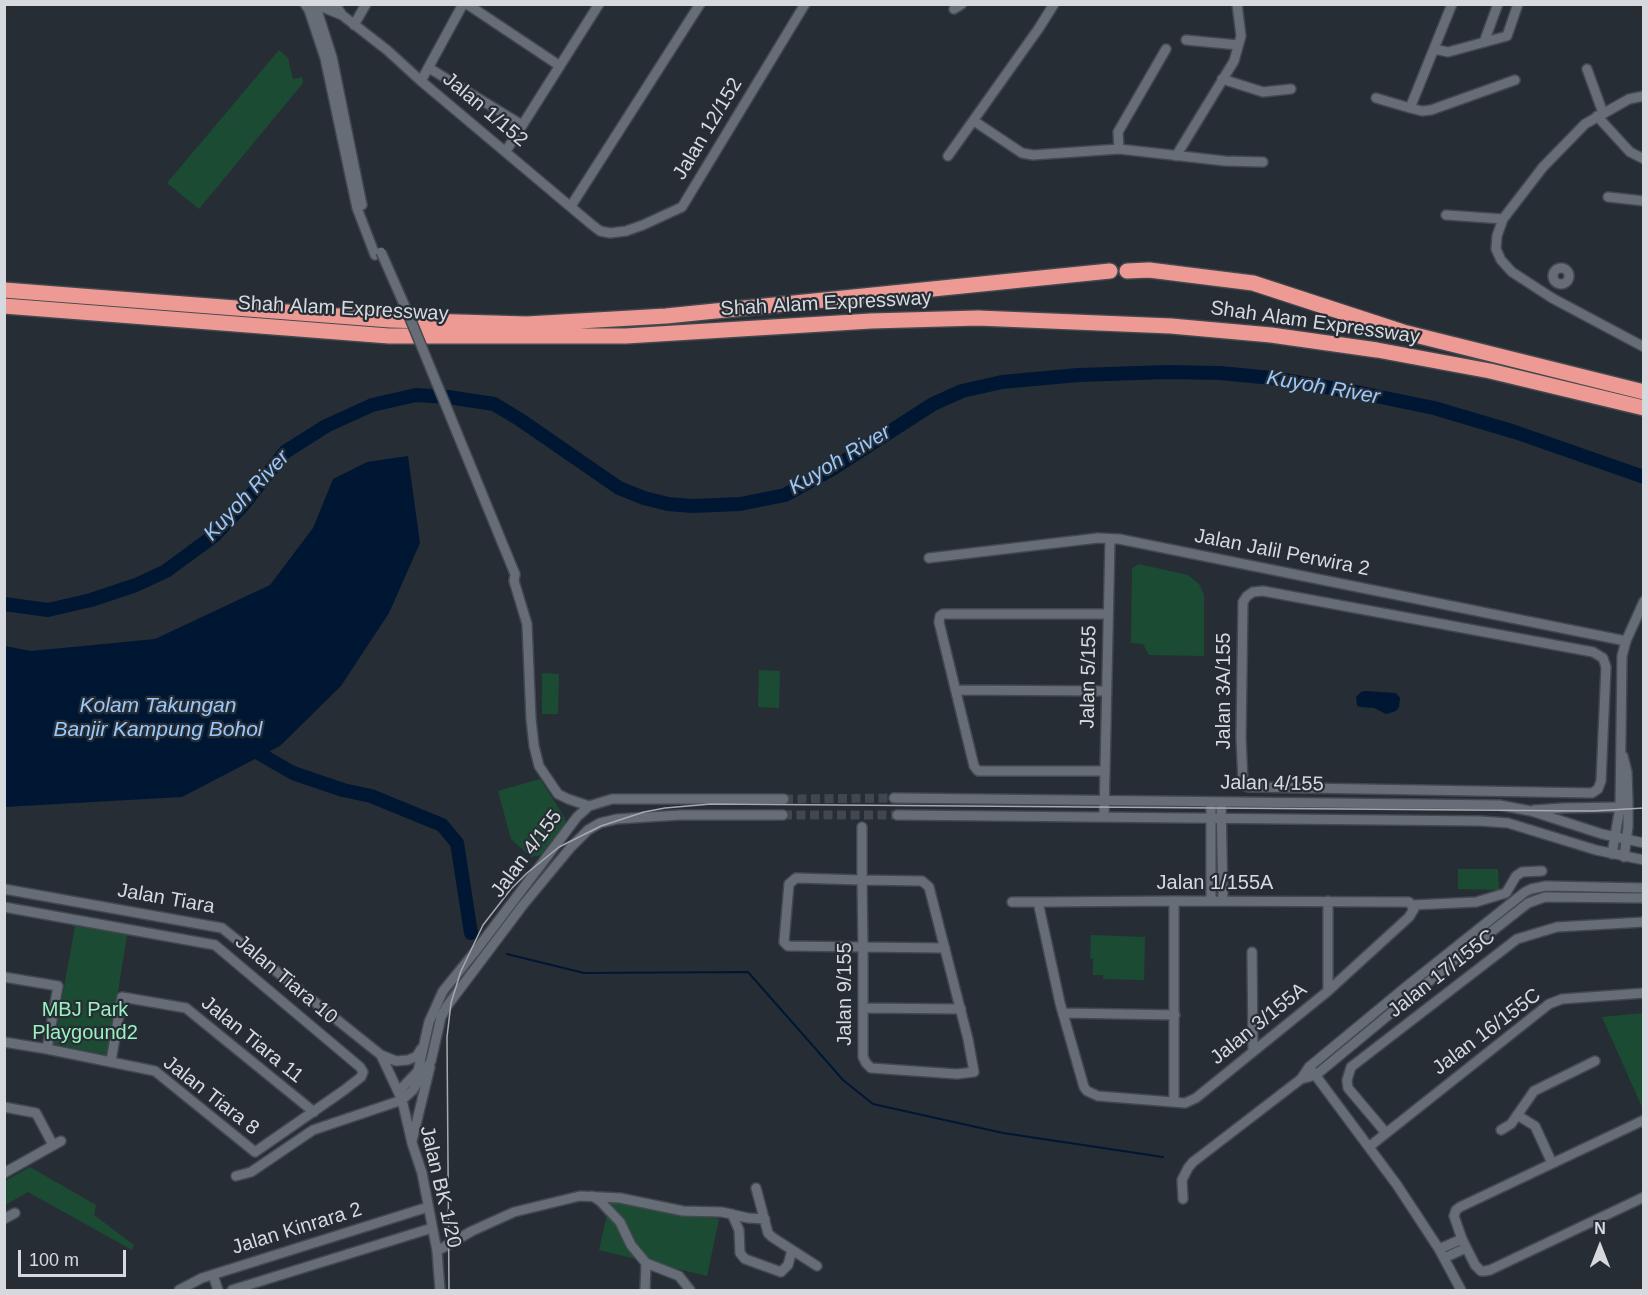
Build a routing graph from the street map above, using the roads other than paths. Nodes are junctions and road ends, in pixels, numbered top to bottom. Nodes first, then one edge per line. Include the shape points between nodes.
1 (366, 4) edge
2 (465, 4) edge
3 (599, 4) edge
4 (700, 4) edge
5 (805, 4) edge
6 (1054, 4) edge
7 (1238, 4) edge
8 (1452, 4) edge
9 (1498, 4) edge
10 (1518, 4) edge
11 (311, 6) edge
12 (337, 9) edge
13 (354, 25) junction
14 (1186, 40) dead end
15 (1484, 42) junction
16 (1238, 45) junction
17 (1166, 49) dead end
18 (1434, 49) junction
19 (560, 66) junction
20 (429, 68) junction
21 (1587, 69) dead end
22 (1222, 79) junction
23 (1515, 80) dead end
24 (421, 81) junction
25 (1292, 89) dead end
26 (1644, 96) edge
27 (1376, 98) dead end
28 (1410, 108) junction
29 (1600, 115) junction
30 (974, 121) junction
31 (522, 125) junction
32 (1119, 149) junction
33 (506, 151) junction
34 (948, 156) dead end
35 (1176, 156) junction
36 (1644, 159) edge
37 (1263, 162) dead end
38 (1608, 197) dead end
39 (1644, 201) edge
40 (571, 206) junction
41 (1446, 215) dead end
42 (1503, 219) junction
43 (609, 232) joint
44 (1110, 271) dead end
45 (1127, 271) dead end
46 (1560, 283) dead end
47 (4, 290) edge
48 (1552, 298) junction
49 (4, 306) edge
50 (1644, 346) edge
51 (1644, 392) edge
52 (1644, 408) edge
53 (1110, 538) junction
54 (929, 558) dead end
55 (1644, 601) edge
56 (1108, 614) junction
57 (1626, 641) junction
58 (956, 690) junction
59 (1106, 691) junction
60 (1603, 718) junction
61 (1622, 724) junction
62 (1603, 728) junction
63 (1622, 754) junction
64 (1105, 771) junction
65 (894, 798) tunnel mouth
66 (784, 799) tunnel mouth
67 (1104, 799) junction
68 (1216, 802) junction
69 (589, 806) junction
70 (1620, 807) junction
71 (1532, 811) junction
72 (783, 815) tunnel mouth
73 (897, 815) tunnel mouth
74 (1104, 817) junction
75 (1211, 818) junction
76 (1222, 818) junction
77 (862, 827) dead end
78 (1616, 838) junction
79 (1627, 840) junction
80 (1644, 843) edge
81 (1612, 854) junction
82 (1624, 857) junction
83 (1644, 860) edge
84 (1542, 871) dead end
85 (862, 880) junction
86 (1644, 888) edge
87 (4, 889) edge
88 (1644, 898) edge
89 (1174, 901) junction
90 (1211, 901) junction
91 (1223, 901) junction
92 (1328, 901) junction
93 (1012, 902) dead end
94 (1038, 902) junction
95 (91, 904) junction
96 (4, 907) edge
97 (1414, 907) junction
98 (122, 910) junction
99 (88, 922) junction
100 (1644, 922) edge
101 (119, 927) junction
102 (863, 947) junction
103 (945, 948) junction
104 (1252, 952) dead end
105 (4, 977) edge
106 (1328, 991) junction
107 (1644, 993) edge
108 (863, 1008) junction
109 (960, 1009) junction
110 (1064, 1013) junction
111 (1175, 1014) junction
112 (4, 1042) edge
113 (424, 1044) junction
114 (47, 1048) junction
115 (1253, 1052) junction
116 (381, 1055) junction
117 (111, 1061) junction
118 (431, 1061) junction
119 (1595, 1061) dead end
120 (1309, 1067) junction
121 (1316, 1075) junction
122 (1300, 1079) junction
123 (400, 1095) junction
124 (1174, 1102) junction
125 (4, 1107) edge
126 (314, 1112) junction
127 (1517, 1115) junction
128 (1644, 1120) edge
129 (1501, 1130) dead end
130 (1386, 1133) junction
131 (412, 1143) junction
132 (1370, 1146) junction
133 (1552, 1163) junction
134 (4, 1173) edge
135 (236, 1176) dead end
136 (756, 1188) dead end
137 (591, 1196) junction
138 (1644, 1197) edge
139 (1183, 1199) dead end
140 (428, 1207) junction
141 (15, 1213) dead end
142 (732, 1214) junction
143 (4, 1219) edge
144 (765, 1219) junction
145 (432, 1228) junction
146 (1464, 1243) junction
147 (792, 1250) junction
148 (437, 1251) junction
149 (1441, 1253) junction
150 (646, 1263) junction
151 (817, 1266) dead end
152 (213, 1275) junction
153 (179, 1290) edge
154 (218, 1290) edge
155 (231, 1290) edge
156 (440, 1290) edge
157 (645, 1290) edge
158 (690, 1290) edge
159 (1461, 1290) edge

1 - 13 street
2 - 19 street
2 - 20 street
3 - 19 street
4 - 40 street
5 - 43 street, Jalan 12/152 via 682,207 626,231
6 - 30 street
7 - 16 street
8 - 18 street
9 - 15 street
10 - 15 street via 1507,36
11 - 12 street
11 - 69 street via 345,139 357,208 513,577 527,624 532,728 539,766 558,794
12 - 13 street, Jalan 1/152
13 - 24 street, Jalan 1/152
14 - 16 street
15 - 18 street via 1448,52
16 - 22 street via 1234,61
17 - 32 street via 1118,132
18 - 28 street
19 - 31 street
20 - 24 street
20 - 31 street
21 - 29 street
22 - 25 street via 1263,92
22 - 35 street
23 - 28 street via 1431,110
24 - 33 street, Jalan 1/152
26 - 29 street via 1629,99
27 - 28 street
29 - 36 street via 1630,152
29 - 42 street via 1585,124 1543,167
30 - 32 street via 1022,153
30 - 34 street
31 - 33 street
32 - 35 street
33 - 40 street, Jalan 1/152
35 - 37 street
38 - 39 street
40 - 43 street, Jalan 1/152 via 600,231
41 - 42 street
42 - 48 street via 1496,249 1501,260 1512,272
44 - 47 highway, Shah Alam Expressway via 666,316 527,324 379,319
45 - 51 highway, Shah Alam Expressway via 1149,270 1253,283 1412,334
46 - 48 street
48 - 50 street
49 - 52 highway, Shah Alam Expressway via 389,336 626,336 978,318 1171,326 1377,350 1490,371
53 - 54 street, Jalan Jalil Perwira 2
53 - 56 street, Jalan 5/155
53 - 57 street, Jalan Jalil Perwira 2
55 - 57 street
56 - 58 street via 943,614 939,622
56 - 59 street, Jalan 5/155
57 - 61 street via 1622,656
58 - 59 street
58 - 64 street via 978,771
59 - 64 street, Jalan 5/155
60 - 61 street
60 - 62 street, Jalan 3A/155
60 - 62 street, Jalan 3A/155 via 1606,667 1603,658 1593,652 1263,591 1253,592 1243,602 1241,738 1244,782 1249,787 1592,793 1601,781
61 - 62 street
61 - 63 street
63 - 70 street
63 - 79 street via 1627,772
64 - 67 street, Jalan 5/155
65 - 67 street, Jalan 4/155
66 - 69 street, Jalan 4/155 via 612,799
67 - 68 street, Jalan 4/155
67 - 74 street, Jalan 5/155
68 - 71 street, Jalan 4/155 via 1499,806
68 - 75 street
68 - 76 street
69 - 113 street, Jalan 4/155 via 443,992
70 - 71 street
70 - 78 street
71 - 78 street, Jalan 4/155
72 - 118 street, Jalan 4/155 via 617,819 588,830 523,906 447,1006
73 - 74 street, Jalan 4/155
74 - 75 street, Jalan 4/155
75 - 76 street, Jalan 4/155
75 - 90 street
76 - 81 street, Jalan 4/155 via 1508,823
76 - 91 street
77 - 85 street, Jalan 9/155
78 - 79 street, Jalan 4/155
78 - 81 street
79 - 80 street, Jalan 4/155
79 - 82 street
81 - 82 street, Jalan 4/155
82 - 83 street, Jalan 4/155
84 - 97 street, Jalan 1/155A via 1522,872 1506,893 1476,902
85 - 102 street, Jalan 9/155
85 - 102 street via 791,881 785,945
85 - 103 street, Jalan 9/155 via 927,883
86 - 120 street via 1567,885 1531,889
87 - 95 street, Jalan Tiara
88 - 121 street via 1545,897 1528,903
89 - 90 street, Jalan 1/155A
89 - 94 street, Jalan 1/155A
89 - 111 street
90 - 91 street, Jalan 1/155A
91 - 92 street, Jalan 1/155A
92 - 97 street, Jalan 1/155A via 1404,902
92 - 106 street
93 - 94 street, Jalan 1/155A
94 - 110 street
95 - 98 street, Jalan Tiara
95 - 99 street
96 - 99 street, Jalan Tiara 10
97 - 106 street, Jalan 3/155A via 1409,917
98 - 101 street
98 - 116 street, Jalan Tiara via 222,928
99 - 101 street, Jalan Tiara 10
100 - 130 street, Jalan 17/155C via 1557,927 1517,939 1351,1067 1348,1088
101 - 126 street, Jalan Tiara 10 via 215,945 360,1067 361,1077
102 - 103 street
102 - 108 street, Jalan 9/155
103 - 109 street, Jalan 9/155
104 - 115 street
105 - 114 street via 58,986
106 - 115 street, Jalan 3/155A
107 - 130 street, Jalan 16/155C via 1562,999 1549,1004
108 - 109 street
108 - 109 street, Jalan 9/155 via 863,1057 871,1068 973,1074
110 - 111 street
110 - 124 street, Jalan 3/155A via 1084,1087 1091,1095
111 - 124 street
112 - 114 street, Jalan Tiara 8
113 - 116 street via 417,1056 408,1060 396,1061
113 - 123 street, Jalan 4/155 via 418,1071
114 - 117 street, Jalan Tiara 8
115 - 124 street, Jalan 3/155A via 1196,1098
116 - 123 street, Jalan Tiara
117 - 126 street, Jalan Tiara 8 via 155,1071 255,1152
117 - 126 street, Jalan Tiara 11 via 122,998 186,1008
118 - 123 street, Jalan 4/155 via 421,1080
118 - 131 street
119 - 127 street via 1534,1091
120 - 121 street
120 - 122 street
121 - 122 street
121 - 132 street
122 - 139 street via 1193,1162 1182,1180
123 - 131 street, Jalan BK 1/20
123 - 135 street via 313,1130 251,1172
125 - 134 street via 36,1113 57,1143
127 - 129 street
127 - 133 street via 1535,1126
128 - 133 street
130 - 132 street, Jalan 16/155C
131 - 140 street, Jalan BK 1/20
132 - 149 street
133 - 146 street via 1455,1210
136 - 144 street
137 - 142 street via 683,1211
137 - 148 street via 527,1207
137 - 150 street via 620,1222 631,1245
138 - 146 street via 1490,1270 1478,1269
140 - 145 street, Jalan BK 1/20
140 - 152 street, Jalan Kinrara 2
141 - 143 street
142 - 144 street
142 - 147 street via 739,1230 740,1253 745,1259 781,1272 788,1265
144 - 147 street via 768,1233
145 - 148 street, Jalan BK 1/20
145 - 155 street
146 - 149 street
147 - 151 street
148 - 156 street, Jalan BK 1/20
149 - 159 street
150 - 157 street
150 - 158 street via 679,1276
152 - 153 street, Jalan Kinrara 2
152 - 154 street

